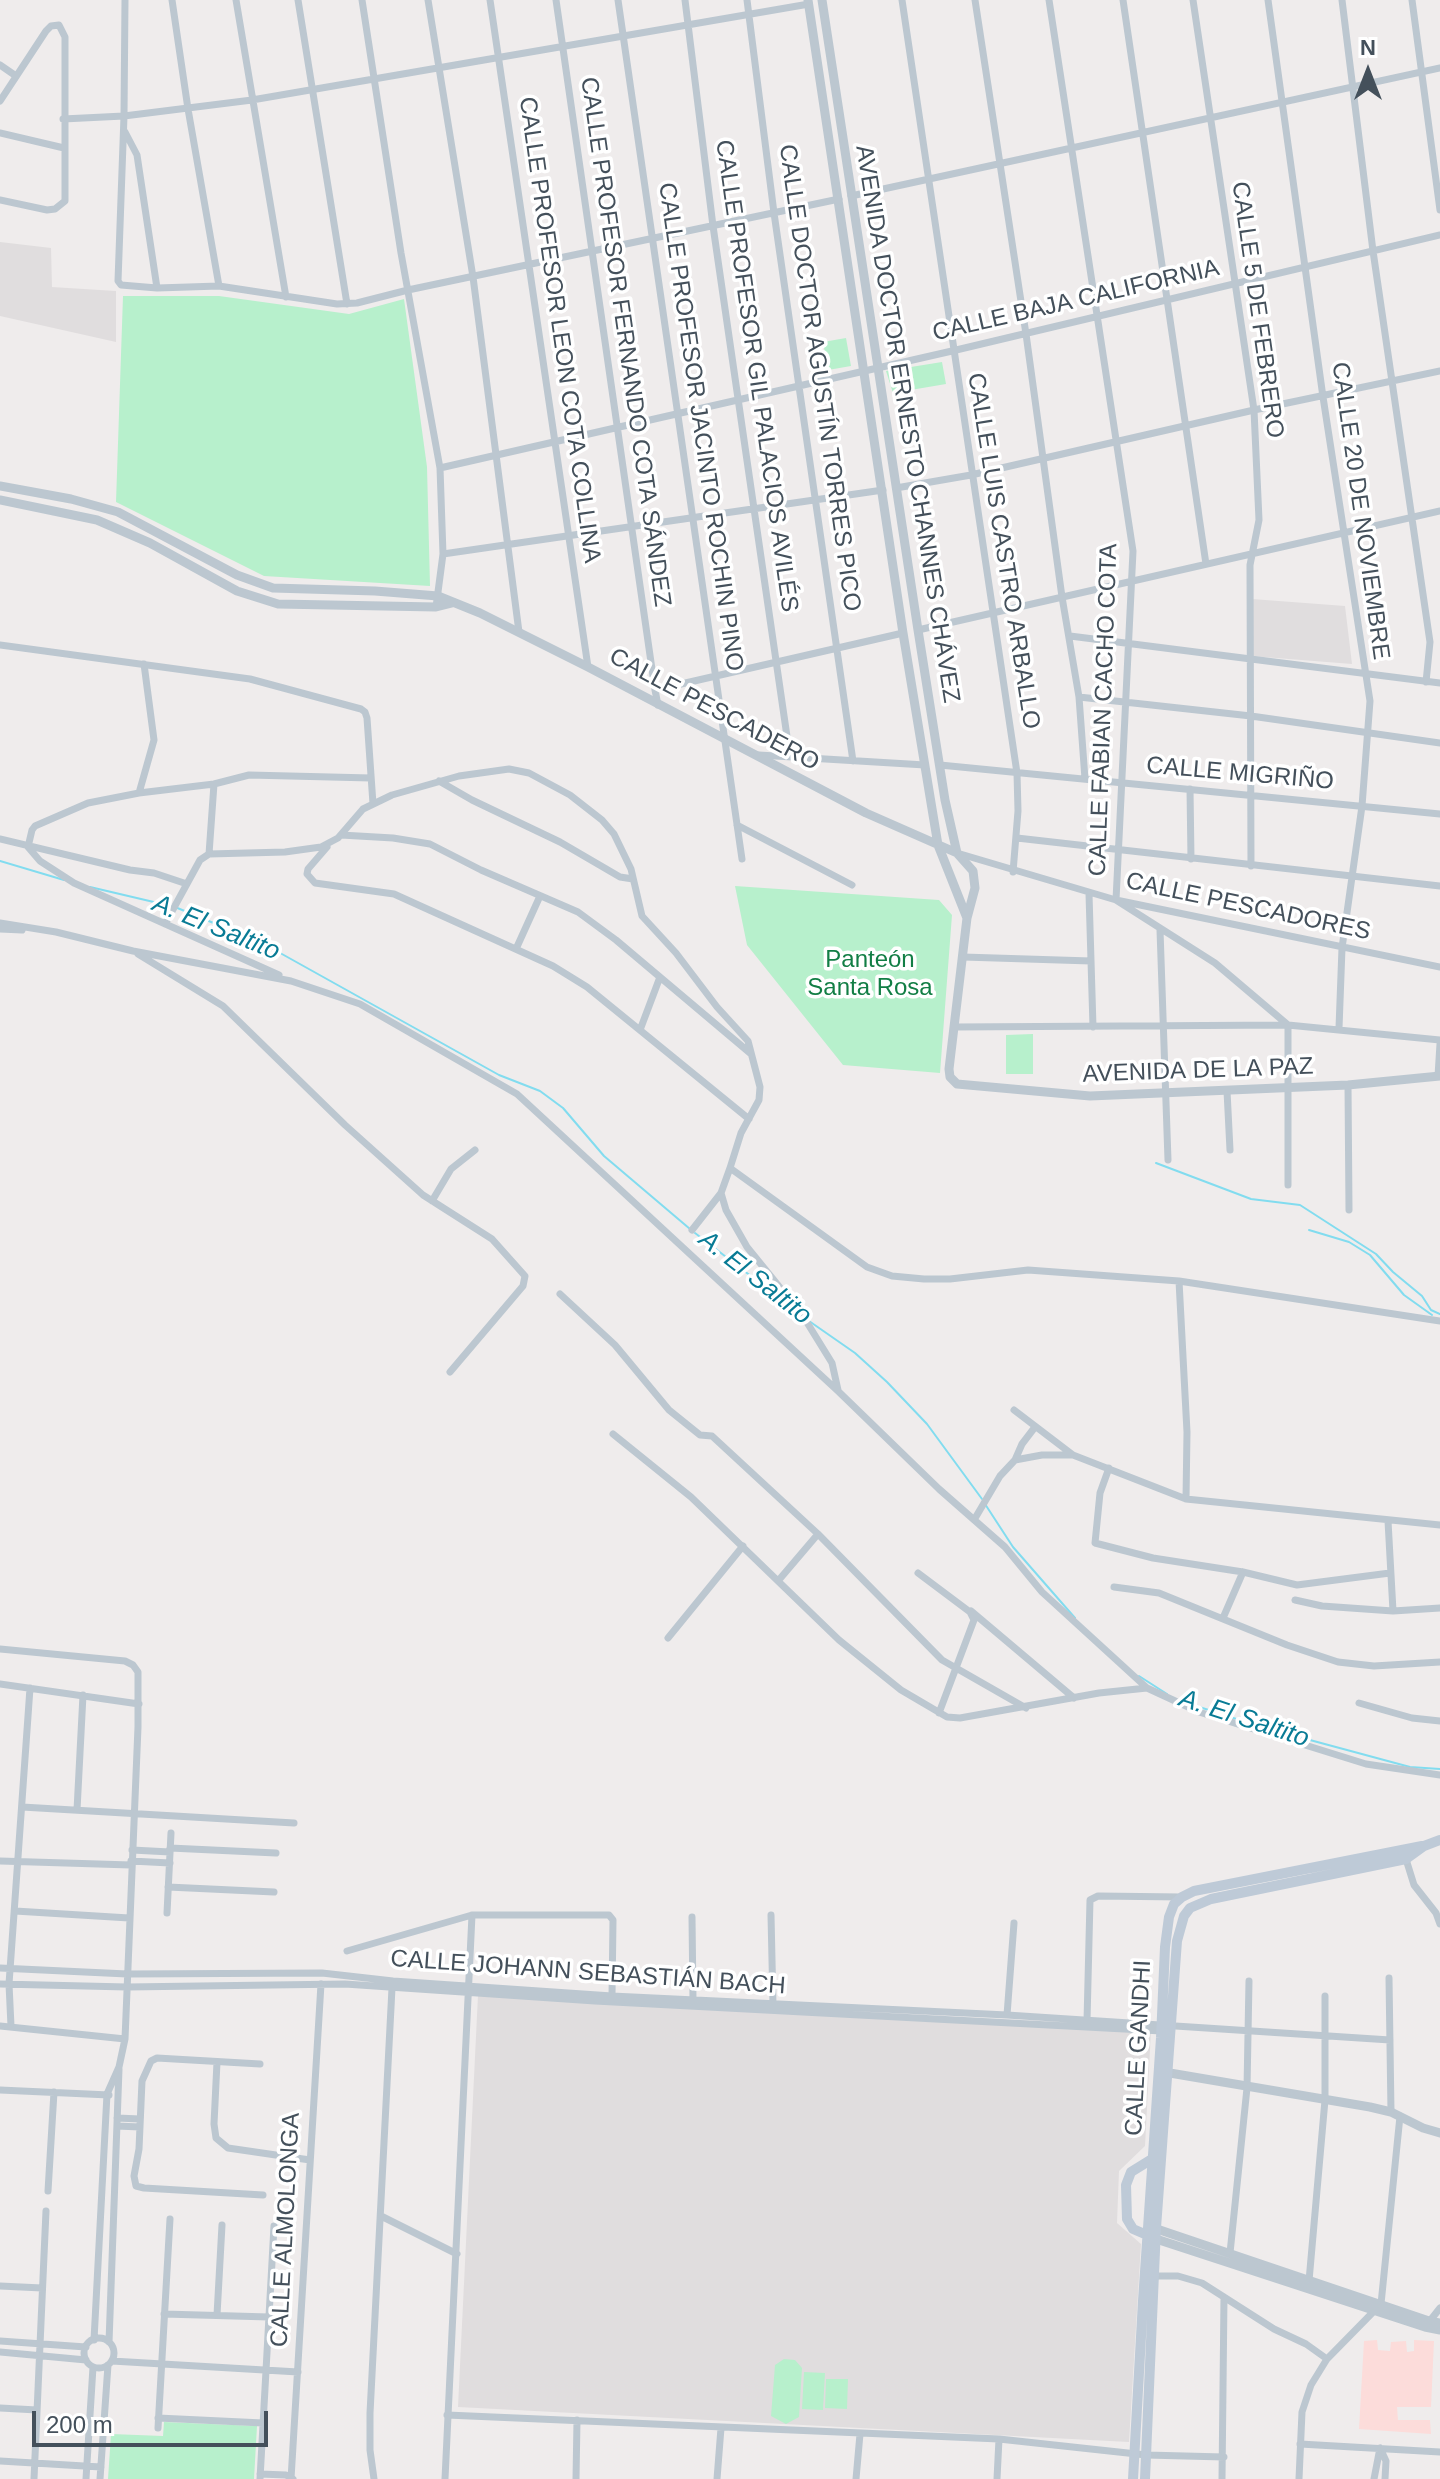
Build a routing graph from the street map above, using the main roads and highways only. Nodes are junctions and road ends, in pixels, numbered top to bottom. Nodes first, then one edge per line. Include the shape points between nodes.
1 (1440, 1840) edge
2 (1404, 1854) junction
3 (1165, 2027) junction
4 (1164, 2072) junction
5 (1152, 2159) junction
6 (1152, 2232) junction
7 (1140, 2454) junction
8 (1133, 2479) edge
9 (1145, 2479) edge

1 - 2 main road, CALLE GANDHI
2 - 3 main road, CALLE GANDHI via 1338,1875 1211,1899 1190,1908 1179,1928
2 - 3 main road, CALLE GANDHI via 1182,1897 1174,1904 1166,1931
3 - 4 main road, CALLE GANDHI
4 - 5 main road, CALLE GANDHI
4 - 6 main road, CALLE GANDHI
5 - 6 main road, CALLE GANDHI
5 - 6 main road via 1131,2172 1126,2185 1127,2219 1133,2229
6 - 7 main road, CALLE GANDHI
7 - 8 main road
7 - 9 main road

